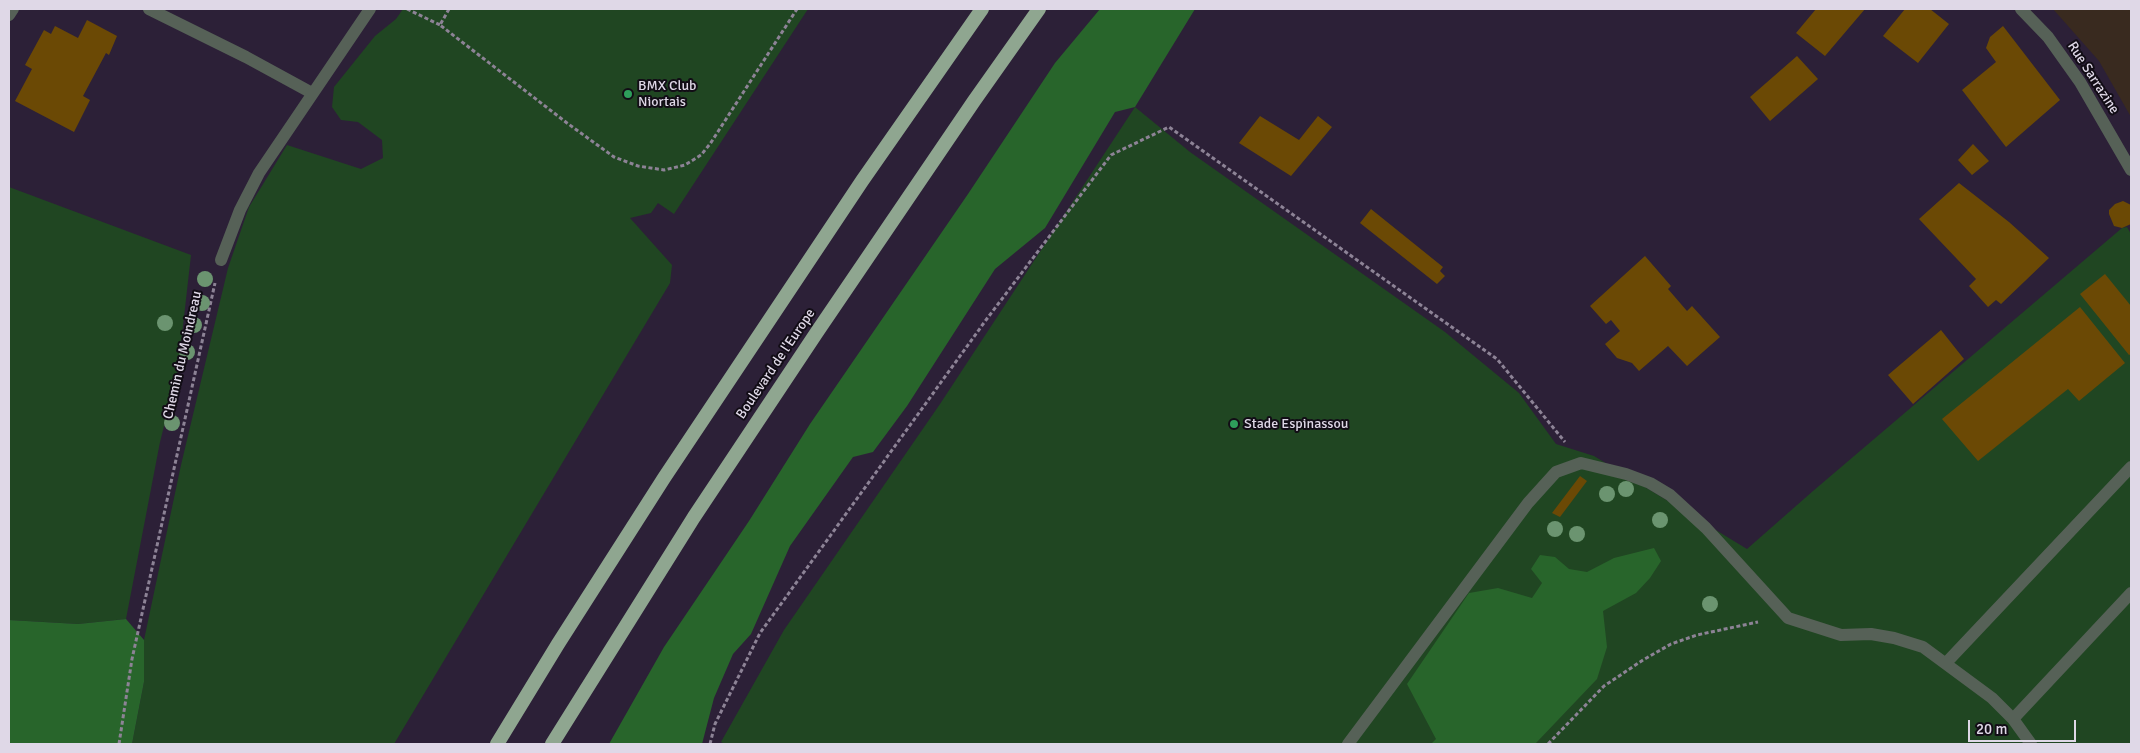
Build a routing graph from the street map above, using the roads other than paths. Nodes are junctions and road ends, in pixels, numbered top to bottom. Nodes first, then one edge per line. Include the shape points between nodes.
1 (13, 9) edge
2 (149, 9) edge
3 (370, 9) edge
4 (982, 9) edge
5 (1039, 9) edge
6 (2021, 9) edge
7 (9, 15) edge
8 (312, 93) junction
9 (2131, 170) edge
10 (221, 260) road end
11 (2131, 467) edge
12 (2131, 593) edge
13 (1946, 663) junction
14 (2013, 719) junction
15 (497, 744) edge
16 (552, 744) edge
17 (1348, 744) edge
18 (2031, 744) edge

1 - 7 street
2 - 8 street
3 - 8 street
4 - 15 highway via 830,228 664,478
5 - 16 highway, Boulevard de l'Europe via 806,348 678,542
6 - 9 street, Rue Sarrazine via 2048,37 2080,82
8 - 10 street via 259,173 240,210
11 - 13 street
12 - 14 street
13 - 14 street via 1992,698
13 - 17 street via 1923,647 1894,638 1871,634 1842,635 1788,618 1706,528 1670,495 1634,477 1582,463 1556,472 1528,503
14 - 18 street

